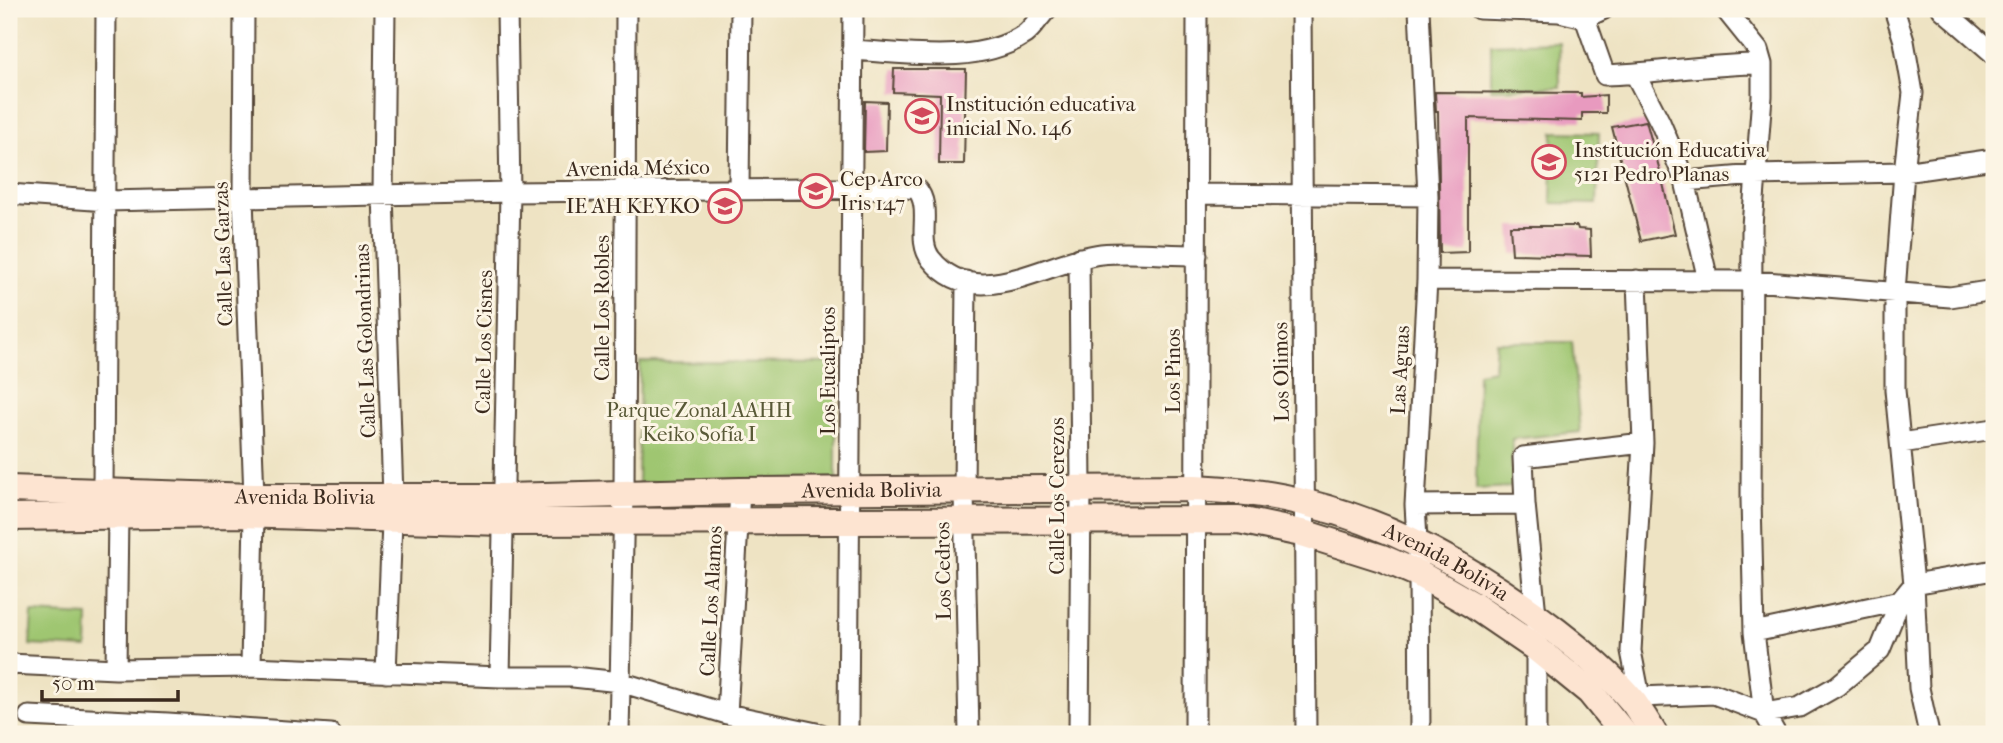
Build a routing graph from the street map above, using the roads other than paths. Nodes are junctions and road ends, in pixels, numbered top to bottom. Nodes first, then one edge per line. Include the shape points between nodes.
1 (106, 9) edge
2 (244, 9) edge
3 (385, 9) edge
4 (508, 9) edge
5 (625, 9) edge
6 (741, 9) edge
7 (852, 9) edge
8 (1047, 9) edge
9 (1197, 9) edge
10 (1301, 9) edge
11 (1419, 9) edge
12 (1491, 9) edge
13 (1604, 9) edge
14 (1725, 9) edge
15 (1894, 9) edge
16 (1942, 9) edge
17 (1586, 18) junction
18 (1991, 44) edge
19 (852, 50) junction
20 (1762, 64) junction
21 (1635, 74) junction
22 (1994, 159) edge
23 (1904, 172) junction
24 (1756, 175) junction
25 (1685, 181) junction
26 (851, 188) junction
27 (740, 190) junction
28 (625, 191) junction
29 (510, 192) junction
30 (9, 194) edge
31 (383, 194) junction
32 (1197, 194) junction
33 (1302, 195) junction
34 (1428, 196) junction
35 (243, 198) junction
36 (107, 201) junction
37 (1197, 255) junction
38 (1079, 258) junction
39 (1427, 279) junction
40 (1637, 280) junction
41 (1708, 280) junction
42 (966, 281) junction
43 (1753, 281) junction
44 (1994, 290) edge
45 (1895, 292) junction
46 (1994, 429) edge
47 (1643, 443) junction
48 (1901, 443) junction
49 (1195, 488) junction
50 (9, 489) edge
51 (38, 489) junction
52 (1081, 489) junction
53 (103, 491) junction
54 (740, 491) junction
55 (964, 491) junction
56 (850, 492) junction
57 (624, 494) junction
58 (1306, 502) junction
59 (1525, 504) junction
60 (1415, 505) junction
61 (254, 506) junction
62 (392, 507) junction
63 (503, 510) junction
64 (118, 514) junction
65 (38, 516) junction
66 (9, 517) edge
67 (1195, 518) junction
68 (1081, 519) junction
69 (739, 520) junction
70 (965, 520) junction
71 (850, 521) junction
72 (623, 522) junction
73 (9, 532) edge
74 (1306, 534) junction
75 (1418, 545) junction
76 (1994, 570) edge
77 (1419, 574) junction
78 (1914, 584) junction
79 (1900, 601) junction
80 (1536, 615) junction
81 (1754, 632) junction
82 (1536, 648) junction
83 (9, 664) edge
84 (250, 667) junction
85 (116, 669) junction
86 (386, 673) junction
87 (500, 677) junction
88 (620, 682) junction
89 (1637, 700) junction
90 (1764, 713) junction
91 (727, 714) junction
92 (29, 716) dead end
93 (331, 734) edge
94 (619, 734) edge
95 (821, 734) edge
96 (848, 734) edge
97 (969, 734) edge
98 (1079, 734) edge
99 (1195, 734) edge
100 (1306, 734) edge
101 (1420, 734) edge
102 (1536, 734) edge
103 (1624, 734) edge
104 (1654, 734) edge
105 (1776, 734) edge
106 (1929, 734) edge

1 - 36 street
2 - 35 street, Calle Las Garzas
3 - 31 street, Calle Las Golondrinas
4 - 29 street, Calle Los Cisnes
5 - 28 street, Calle Los Robles
6 - 27 street
7 - 19 street, Los Eucaliptos
8 - 19 street via 1026,33 988,50 940,55
9 - 32 street, Los Pinos
10 - 33 street, Los Olimos
11 - 34 street, Las Aguas
12 - 17 street
13 - 17 street
14 - 20 street via 1758,50
15 - 23 street via 1913,93
16 - 18 street
17 - 21 street via 1605,75
19 - 26 street, Los Eucaliptos
20 - 21 street
20 - 24 street
21 - 25 street
22 - 23 street
23 - 24 street
23 - 45 street
24 - 25 street
24 - 43 street
25 - 41 street
26 - 27 street, Avenida México
26 - 42 street, Avenida México via 916,188 925,207 929,256 953,277
26 - 56 street, Los Eucaliptos
27 - 28 street, Avenida México
28 - 29 street, Avenida México
28 - 57 street, Calle Los Robles
29 - 31 street, Avenida México
29 - 63 street, Calle Los Cisnes
30 - 36 street, Avenida México
31 - 35 street, Avenida México
31 - 62 street, Calle Las Golondrinas
32 - 33 street
32 - 37 street, Los Pinos
33 - 34 street
33 - 58 street, Los Olimos
34 - 39 street, Las Aguas
35 - 36 street, Avenida México
35 - 61 street, Calle Las Garzas
36 - 53 street
37 - 38 street, Avenida México
37 - 49 street, Los Pinos
38 - 42 street, Avenida México via 1009,281
38 - 52 street, Calle Los Cerezos
39 - 40 street
39 - 60 street, Las Aguas
40 - 41 street
40 - 47 street
41 - 43 street
42 - 55 street, Los Cedros
43 - 45 street
43 - 81 street
44 - 45 street via 1950,297
45 - 48 street via 1895,390
46 - 48 street
47 - 59 street via 1523,457
47 - 89 street via 1631,651
48 - 78 street
49 - 52 main road, Avenida Bolivia
49 - 58 main road, Avenida Bolivia
49 - 67 street, Los Pinos
50 - 51 main road, Avenida Bolivia
51 - 53 main road, Avenida Bolivia
51 - 65 main road
52 - 55 main road, Avenida Bolivia
52 - 68 street, Calle Los Cerezos
53 - 61 main road, Avenida Bolivia
54 - 56 main road, Avenida Bolivia
54 - 57 main road, Avenida Bolivia
54 - 69 street, Calle Los Alamos
55 - 56 main road, Avenida Bolivia
55 - 70 street, Los Cedros
56 - 71 street, Los Eucaliptos
57 - 63 main road, Avenida Bolivia
57 - 72 street, Calle Los Robles
58 - 74 street, Los Olimos
58 - 75 main road, Avenida Bolivia via 1350,515
59 - 60 street
59 - 80 street
60 - 75 street, Las Aguas
61 - 62 main road, Avenida Bolivia
61 - 64 main road, Avenida Bolivia
61 - 84 street, Calle Las Garzas
62 - 63 main road, Avenida Bolivia
62 - 86 street, Calle Las Golondrinas
63 - 72 main road, Avenida Bolivia
63 - 87 street, Calle Los Cisnes
64 - 65 main road, Avenida Bolivia
64 - 85 street
65 - 66 main road, Avenida Bolivia
66 - 73 street
67 - 68 main road, Avenida Bolivia
67 - 74 main road, Avenida Bolivia via 1239,520
67 - 99 street, Los Pinos
68 - 70 main road, Avenida Bolivia
68 - 98 street, Calle Los Cerezos
69 - 71 main road, Avenida Bolivia
69 - 72 main road, Avenida Bolivia
69 - 91 street, Calle Los Alamos
70 - 71 main road, Avenida Bolivia
70 - 97 street, Los Cedros
71 - 96 street, Los Eucaliptos
72 - 88 street, Calle Los Robles
74 - 77 main road, Avenida Bolivia
74 - 100 street, Los Olimos
75 - 77 street, Las Aguas
75 - 80 main road, Avenida Bolivia
76 - 78 street
77 - 82 main road, Avenida Bolivia
77 - 101 street, Las Aguas
78 - 79 street
78 - 106 street via 1919,688
79 - 81 street
79 - 90 street via 1880,650 1800,708
80 - 82 street
80 - 89 main road, Avenida Bolivia
81 - 90 street
82 - 102 street
82 - 103 main road, Avenida Bolivia via 1590,692
83 - 85 street
84 - 85 street
84 - 86 street
86 - 87 street
87 - 88 street
88 - 91 street
88 - 94 street, Calle Los Robles
89 - 90 street via 1714,694
89 - 104 main road, Avenida Bolivia
90 - 105 street
91 - 95 street
92 - 93 street

